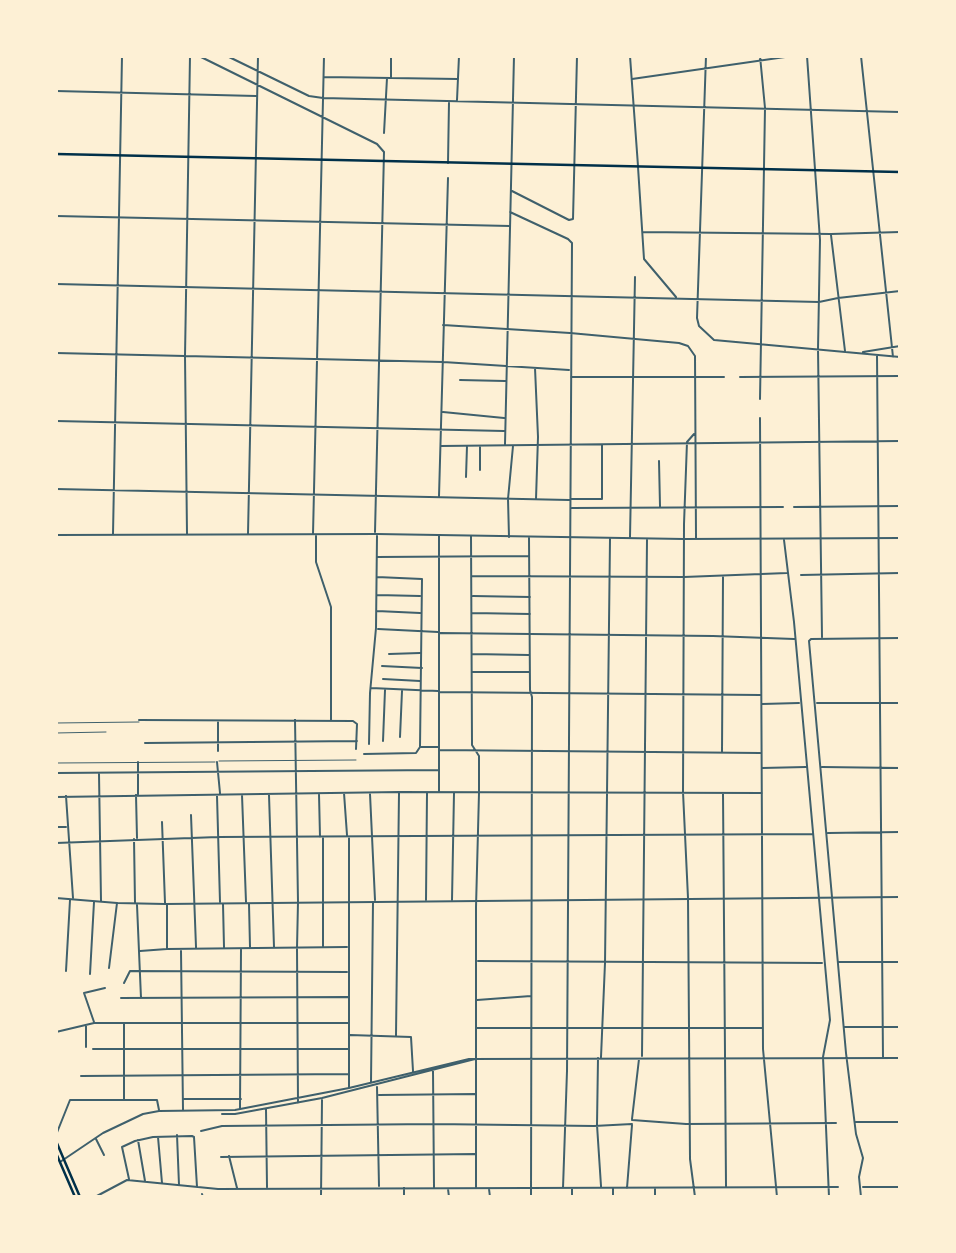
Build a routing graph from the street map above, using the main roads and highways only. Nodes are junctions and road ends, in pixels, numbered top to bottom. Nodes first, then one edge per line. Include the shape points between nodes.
1 (56, 154) edge
2 (900, 172) edge
3 (56, 1141) edge
4 (56, 1153) edge
5 (78, 1197) edge

1 - 2 main road
3 - 5 main road
4 - 5 main road

